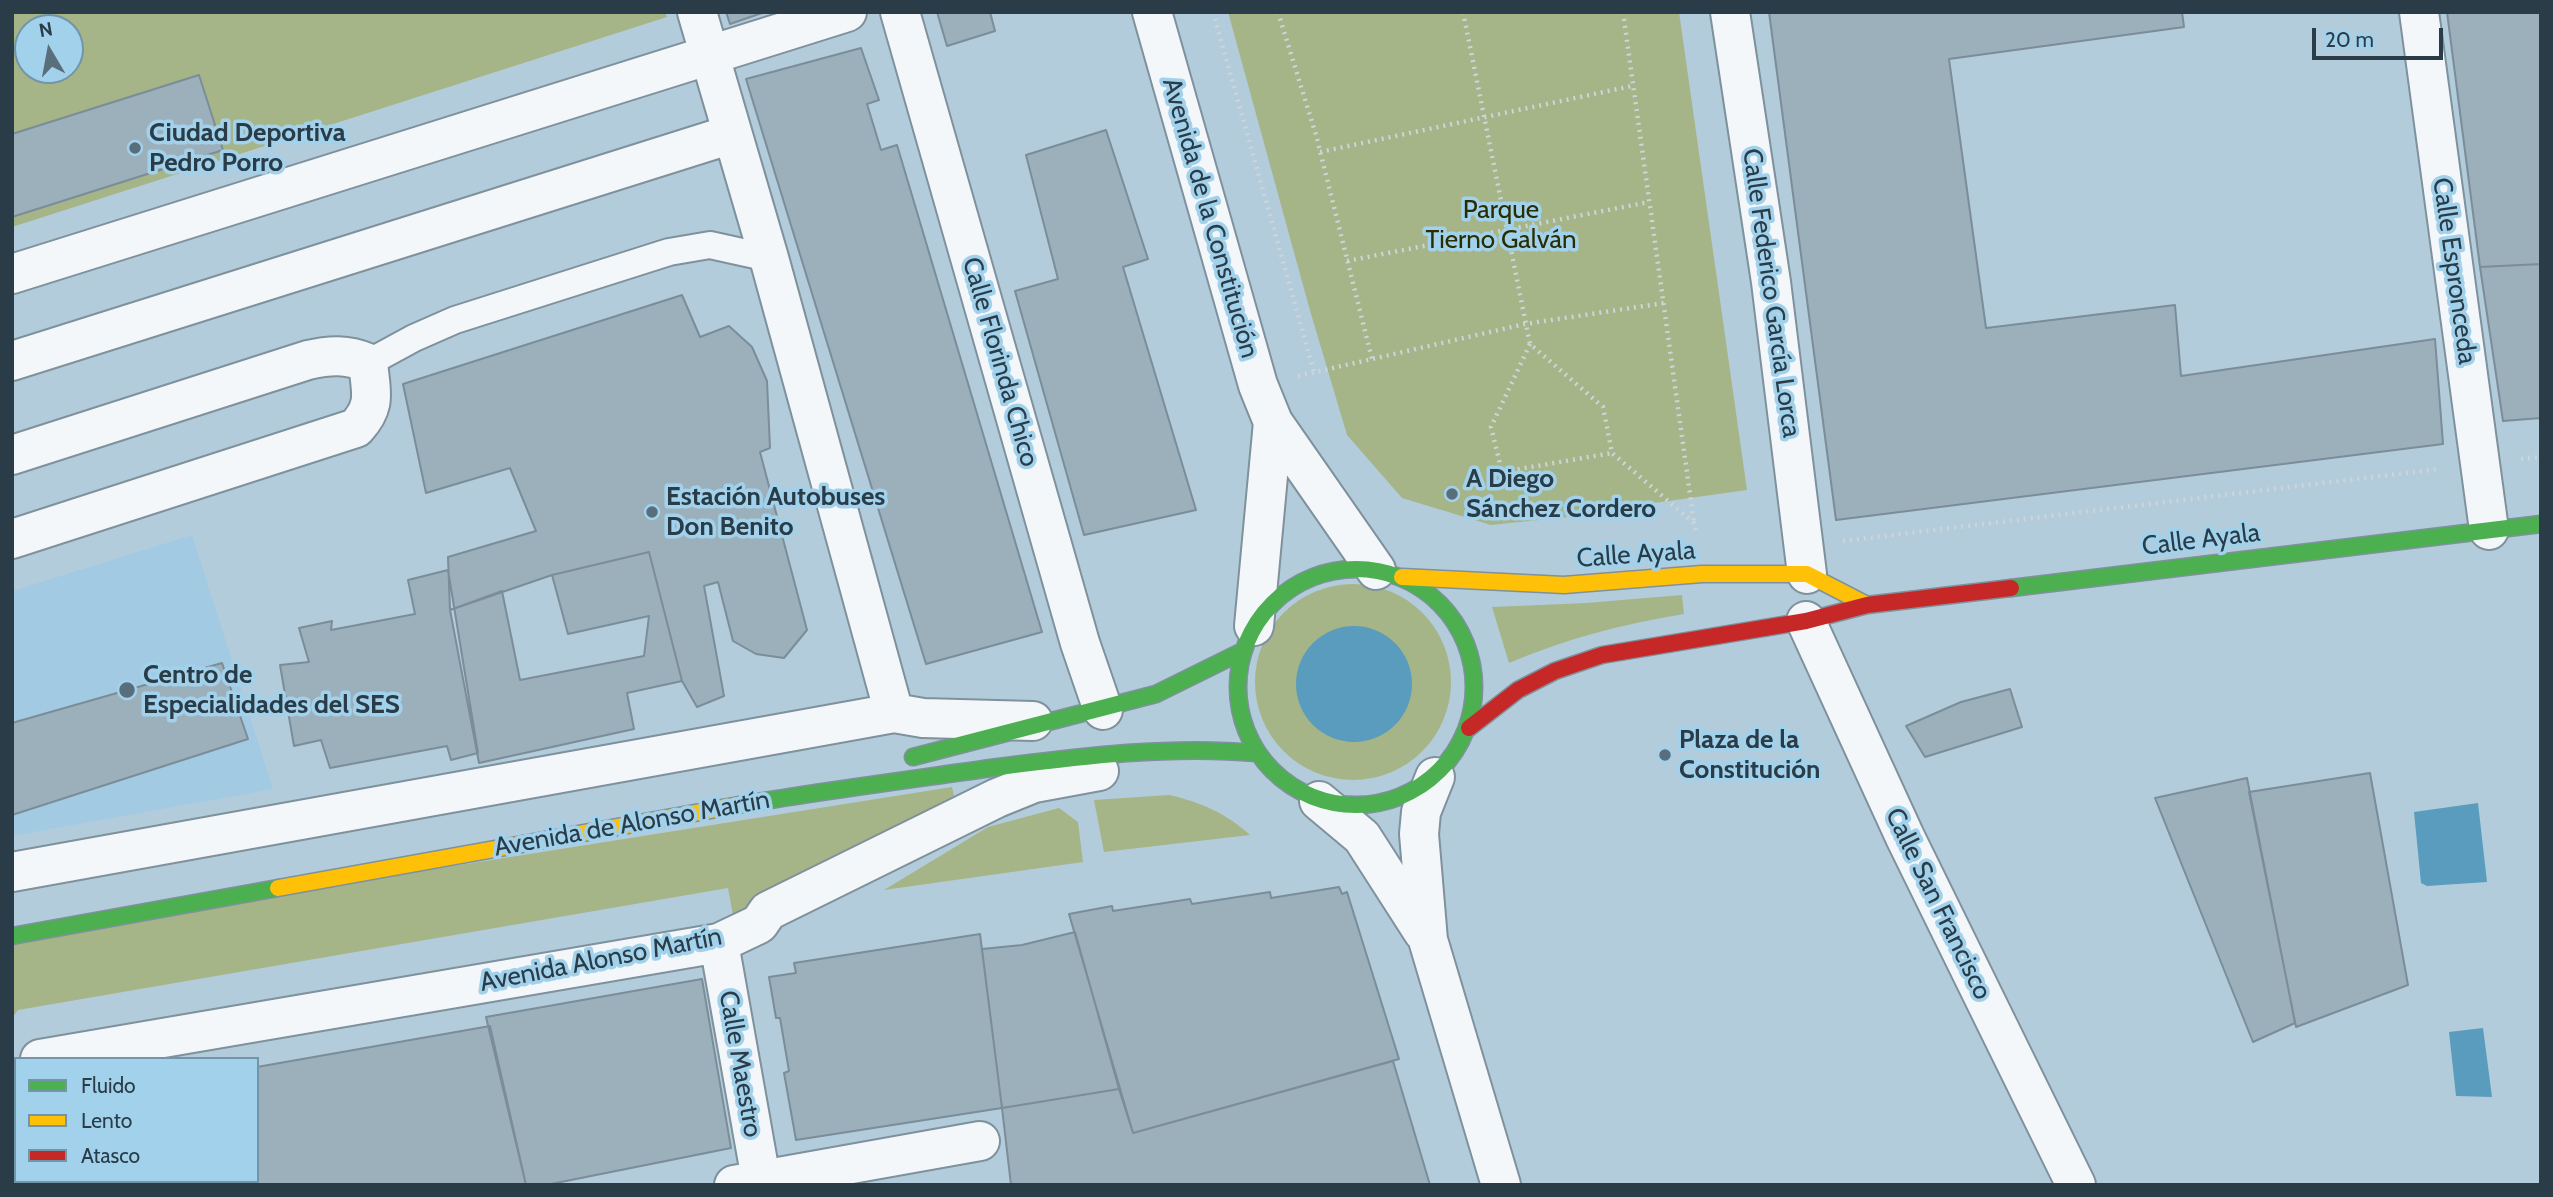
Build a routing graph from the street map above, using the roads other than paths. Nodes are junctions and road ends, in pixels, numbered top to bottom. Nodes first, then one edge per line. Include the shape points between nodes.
1 (697, 12) edge
2 (847, 12) edge
3 (900, 12) edge
4 (1152, 12) edge
5 (1730, 12) edge
6 (2419, 12) edge
7 (709, 54) junction
8 (732, 134) junction
9 (769, 258) junction
10 (12, 274) edge
11 (12, 361) edge
12 (368, 363) junction
13 (1273, 422) junction
14 (12, 455) edge
15 (2541, 524) edge
16 (2489, 530) junction
17 (12, 539) edge
18 (1805, 560) junction
19 (1389, 573) junction
20 (1867, 605) junction
21 (1806, 621) junction
22 (1248, 638) junction
23 (1103, 710) junction
24 (894, 712) junction
25 (1056, 722) junction
26 (1469, 728) junction
27 (1211, 749) junction
28 (1256, 753) junction
29 (899, 761) dead end
30 (859, 770) dead end
31 (1435, 777) junction
32 (1319, 801) junction
33 (689, 813) junction
34 (12, 872) edge
35 (12, 936) edge
36 (1428, 940) junction
37 (719, 943) junction
38 (52, 1057) edge
39 (980, 1141) dead end
40 (752, 1183) edge
41 (1501, 1185) edge
42 (2076, 1185) edge

1 - 7 street
2 - 7 street
3 - 23 street, Calle Florinda Chico
4 - 13 street, Avenida de la Constitución via 1258,385
5 - 18 street, Calle Federico García Lorca via 1771,282
6 - 16 street, Calle Espronceda
7 - 8 street
7 - 10 street
8 - 9 street
8 - 11 street
9 - 12 lane via 710,245 669,252 454,320
9 - 24 street
12 - 14 street via 332,355 309,360
12 - 17 street via 369,414 356,428
13 - 19 street
13 - 22 street
15 - 16 main road, Calle Ayala
16 - 20 main road, Calle Ayala
18 - 19 main road, Calle Ayala via 1702,575 1564,585
18 - 20 main road, Calle Ayala
19 - 22 main road via 1340,569 1306,580 1276,599
19 - 26 main road via 1433,596 1457,623 1471,656 1476,692
20 - 21 main road, Calle Ayala
21 - 26 main road, Calle Ayala via 1602,655 1518,690
21 - 42 street, Calle San Francisco via 1905,837
22 - 23 main road via 1156,694
22 - 28 main road via 1237,685 1242,721
23 - 25 main road
24 - 25 street via 923,718
24 - 34 street
25 - 29 main road
26 - 31 main road via 1455,755
27 - 28 main road, Avenida de Alonso Martín
27 - 33 main road, Avenida de Alonso Martín via 1062,759
27 - 37 street, Avenida Alonso Martín via 1034,783 768,911 759,924
28 - 32 main road via 1284,782
30 - 33 main road
31 - 32 main road via 1400,798 1360,806
31 - 36 street via 1421,812 1419,834
32 - 36 street via 1362,837
33 - 35 main road, Avenida de Alonso Martín
36 - 41 street
37 - 38 street, Avenida Alonso Martín
37 - 40 street, Calle Maestro
39 - 40 street

